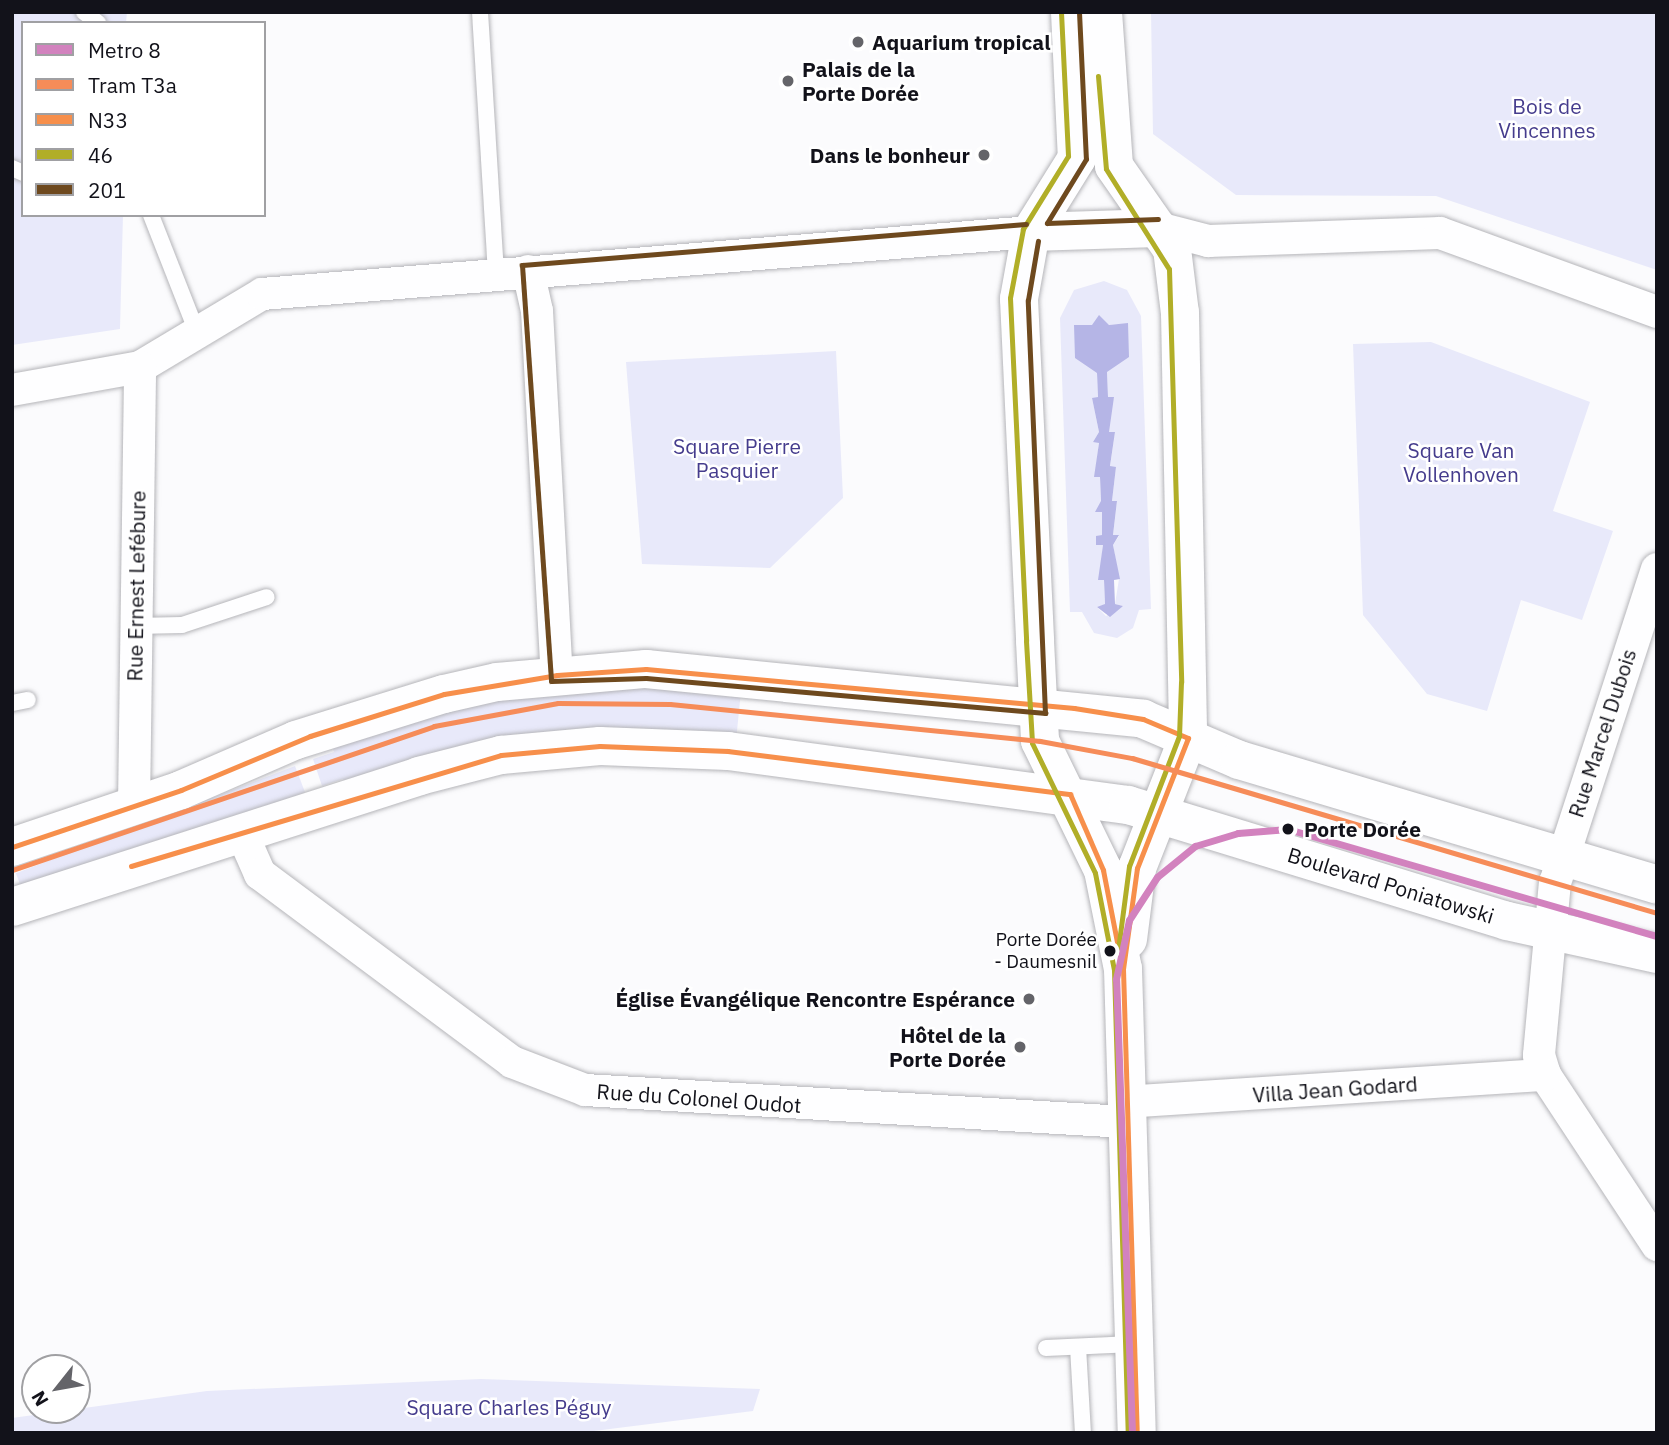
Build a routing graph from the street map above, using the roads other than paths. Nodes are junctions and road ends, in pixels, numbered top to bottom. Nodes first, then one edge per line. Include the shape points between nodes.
1 (480, 12) edge
2 (1070, 12) edge
3 (1102, 12) edge
4 (1095, 152) junction
5 (151, 217) edge
6 (1158, 228) junction
7 (1031, 232) junction
8 (496, 271) junction
9 (528, 271) junction
10 (1657, 312) edge
11 (195, 330) junction
12 (140, 367) junction
13 (12, 390) edge
14 (1657, 569) edge
15 (267, 597) dead end
16 (135, 626) junction
17 (556, 674) junction
18 (1040, 706) junction
19 (1188, 738) junction
20 (1070, 794) junction
21 (134, 805) junction
22 (1146, 808) junction
23 (241, 831) junction
24 (12, 847) edge
25 (1562, 857) junction
26 (1657, 885) edge
27 (12, 907) edge
28 (1546, 929) junction
29 (1657, 954) edge
30 (1123, 969) junction
31 (1545, 1075) junction
32 (1125, 1112) junction
33 (1657, 1245) edge
34 (1133, 1344) junction
35 (1078, 1347) junction
36 (1046, 1348) dead end
37 (1083, 1433) edge
38 (1137, 1433) edge

1 - 8 lane
2 - 4 main road
3 - 4 main road
4 - 6 main road
4 - 7 main road via 1077,158
5 - 11 lane
6 - 7 main road
6 - 10 street via 1208,241 1440,233
6 - 19 main road via 1172,248 1180,293
7 - 9 street
7 - 18 main road via 1019,299
8 - 9 street
8 - 11 street via 262,294
9 - 17 street via 537,311
11 - 12 street
12 - 13 street
12 - 16 street, Rue Ernest Lefébure
14 - 25 street, Rue Marcel Dubois
15 - 16 lane via 182,625
16 - 21 street, Rue Ernest Lefébure
17 - 18 main road via 646,669
17 - 21 main road via 444,694 296,740
18 - 19 main road via 1143,719
18 - 20 main road via 1045,758
19 - 22 main road
19 - 25 main road
20 - 22 main road, Boulevard Poniatowski
20 - 23 main road, Boulevard Poniatowski via 728,751 600,746 501,755
20 - 30 main road via 1103,870
21 - 24 main road
22 - 28 main road, Boulevard Poniatowski
22 - 30 main road
23 - 27 main road, Boulevard Poniatowski
23 - 32 street, Rue du Colonel Oudot via 260,874 512,1062 585,1090
25 - 26 main road
25 - 28 street, Rue Marcel Dubois
28 - 29 main road, Boulevard Poniatowski
28 - 31 street, Rue Marcel Dubois via 1539,1055
30 - 32 main road
31 - 32 street, Villa Jean Godard
31 - 33 street
32 - 34 main road
34 - 35 lane
34 - 38 main road
35 - 36 lane
35 - 37 lane

